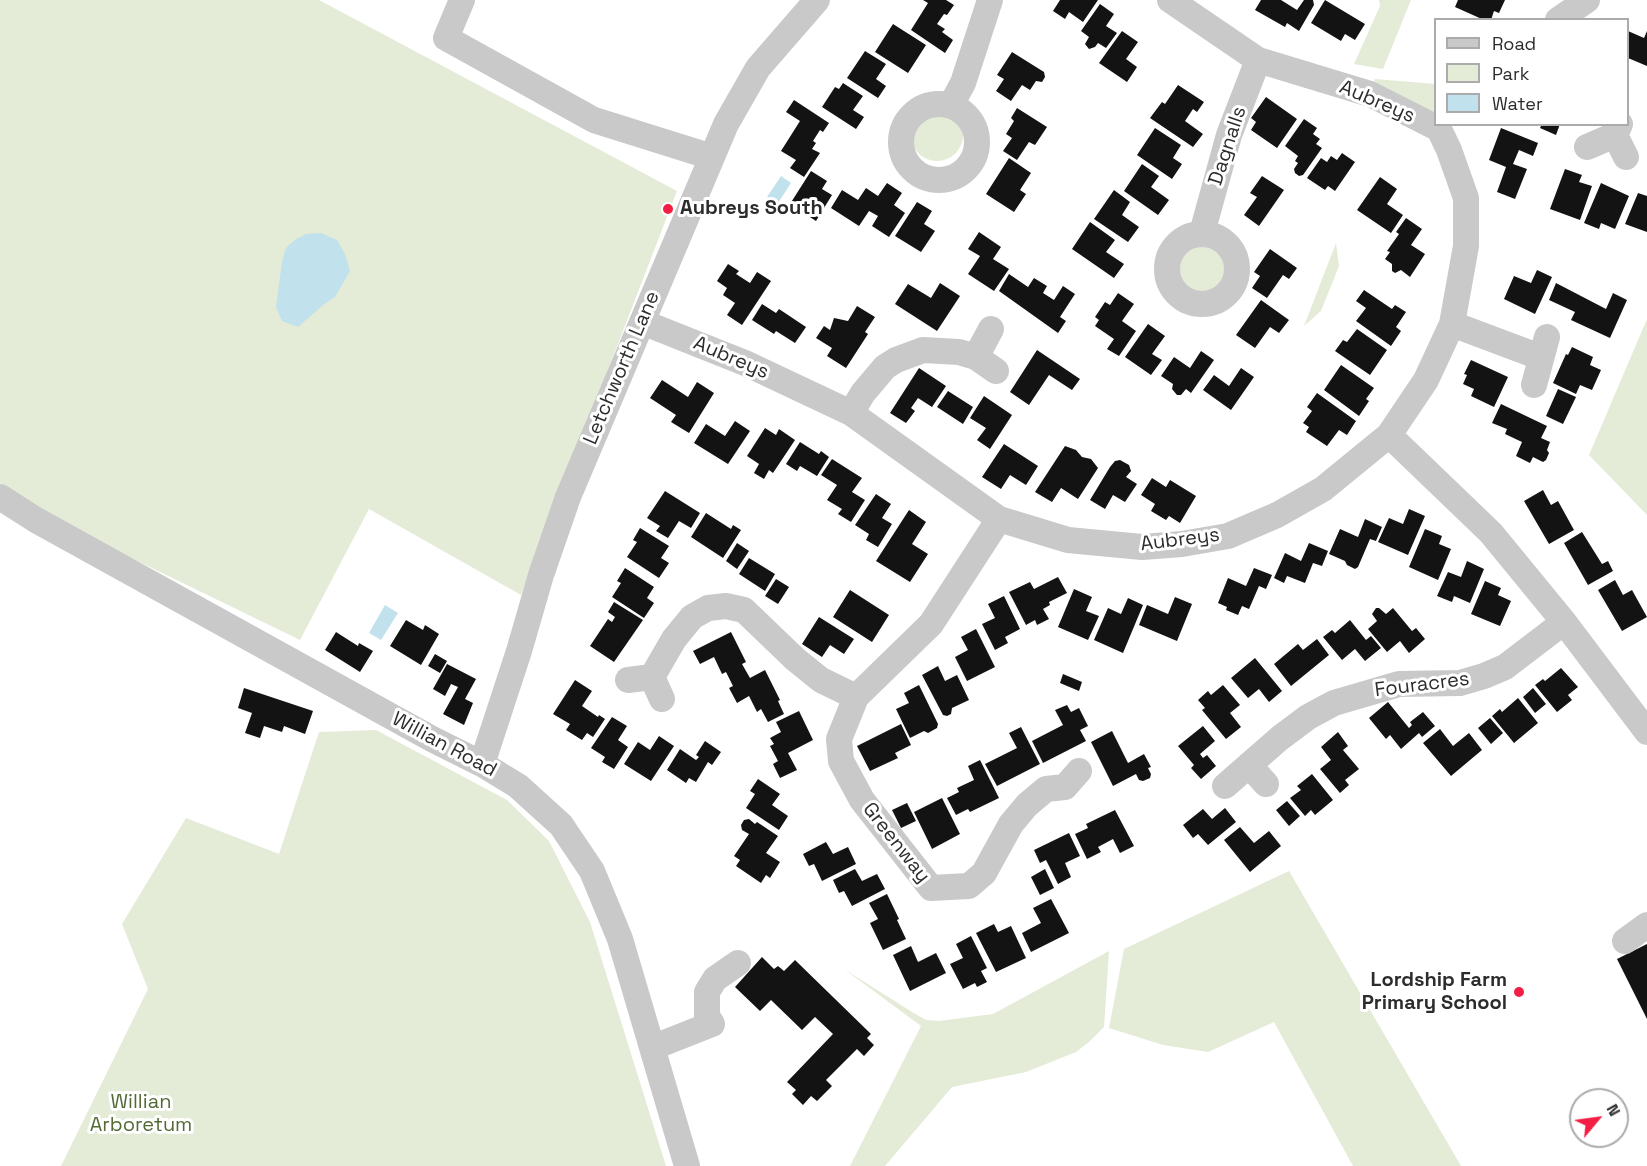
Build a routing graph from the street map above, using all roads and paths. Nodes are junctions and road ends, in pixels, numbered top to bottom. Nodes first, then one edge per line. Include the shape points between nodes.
1 (462, 0) edge
2 (817, 0) edge
3 (990, 0) edge
4 (1170, 0) edge
5 (1587, 0) edge
6 (1561, 18) edge
7 (1258, 60) junction
8 (951, 105) dead end
9 (1434, 124) edge
10 (1441, 127) edge
11 (1620, 139) edge
12 (1587, 147) dead end
13 (712, 157) junction
14 (1202, 233) dead end
15 (642, 322) junction
16 (1452, 324) junction
17 (991, 329) dead end
18 (1534, 385) dead end
19 (851, 413) junction
20 (1389, 435) junction
21 (0, 497) edge
22 (999, 519) junction
23 (1564, 622) junction
24 (648, 685) dead end
25 (856, 697) junction
26 (1647, 732) edge
27 (482, 764) junction
28 (1225, 786) dead end
29 (1073, 787) dead end
30 (1647, 926) edge
31 (1625, 941) dead end
32 (738, 963) dead end
33 (654, 1047) junction
34 (687, 1166) edge

1 - 13 street via 446,38 594,120
2 - 13 street, Letchworth Lane via 758,68
3 - 8 street via 963,82
4 - 7 street, Aubreys
5 - 6 street
7 - 9 street, Aubreys via 1370,94
7 - 14 street, Dagnalls via 1229,135
10 - 16 street, Aubreys via 1466,198 1466,246
11 - 12 street
13 - 15 street, Letchworth Lane
15 - 19 street, Aubreys via 745,363
15 - 27 street, Letchworth Lane via 567,498
16 - 18 street via 1544,347
16 - 20 street, Aubreys via 1426,380
17 - 19 street via 986,364 958,352 923,350 885,367
19 - 22 street, Aubreys
20 - 22 street, Aubreys via 1323,489 1228,536 1142,547 1068,540
20 - 23 street via 1491,533
21 - 27 street, Willian Road via 46,526
22 - 25 street, Greenway via 931,624
23 - 26 street
23 - 28 street, Fouracres via 1505,667 1484,676 1460,683 1399,684 1334,703 1280,738 1257,775
24 - 25 street via 674,639 692,617 708,608 726,606 744,610 821,680
25 - 29 street, Greenway via 838,738 841,761 862,800 931,888 969,886 984,873 1011,824 1027,805 1046,789
27 - 33 street, Willian Road via 518,786 561,825 592,871 620,939
30 - 31 street
32 - 33 street via 716,979 707,992 707,1016 712,1024
33 - 34 street, Willian Road

